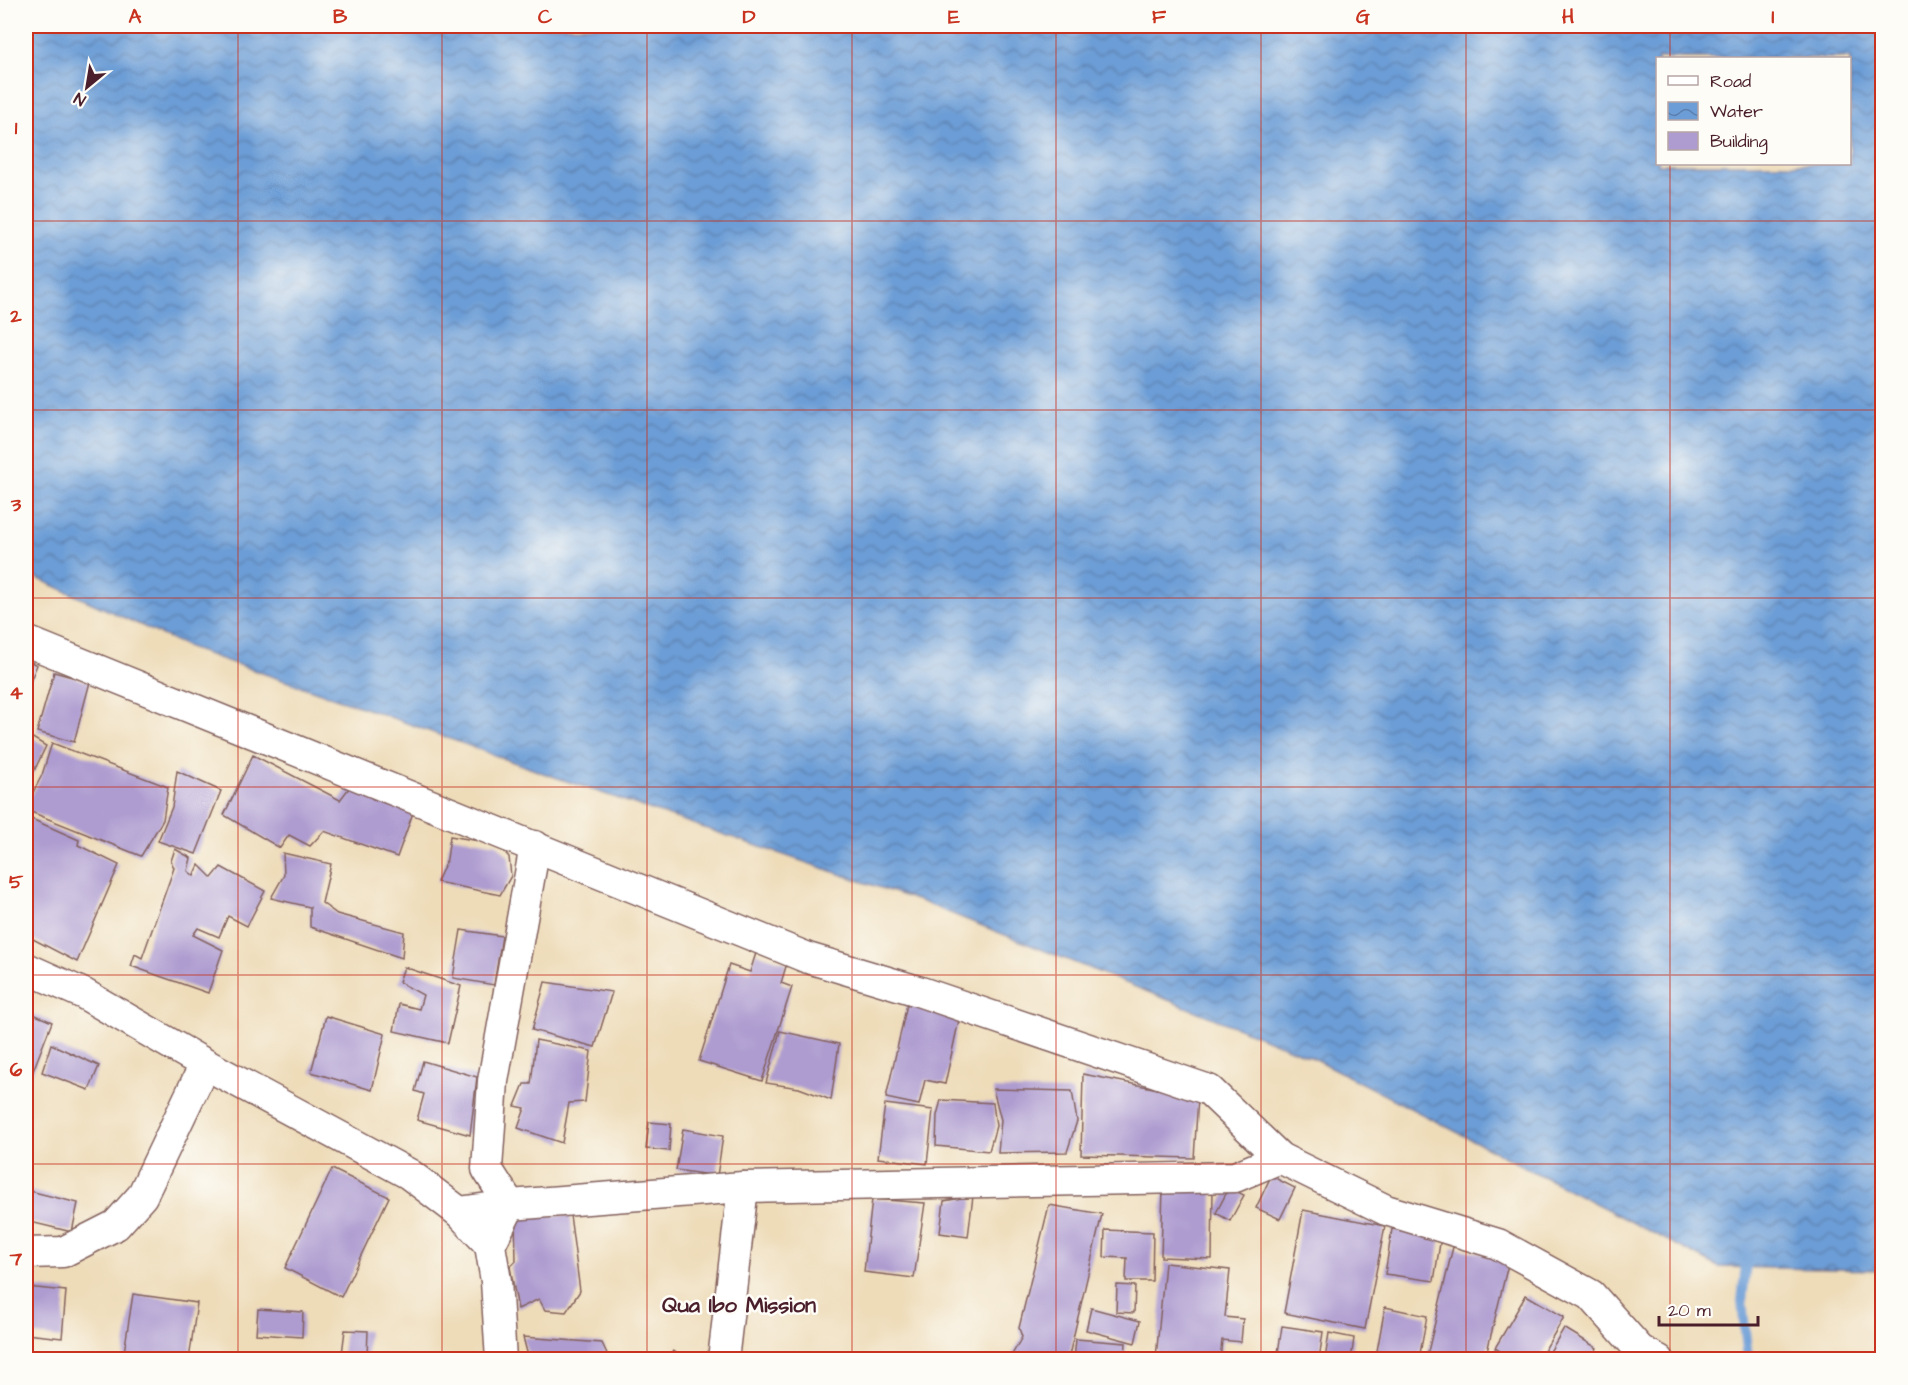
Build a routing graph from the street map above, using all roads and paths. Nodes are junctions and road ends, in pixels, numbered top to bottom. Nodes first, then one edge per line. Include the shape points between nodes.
1 (26, 641) edge
2 (535, 846) junction
3 (26, 968) edge
4 (204, 1064) junction
5 (1280, 1158) junction
6 (743, 1187) junction
7 (510, 1205) junction
8 (459, 1212) junction
9 (490, 1245) junction
10 (26, 1253) edge
11 (501, 1359) edge
12 (723, 1359) edge
13 (1659, 1359) edge

1 - 2 street
2 - 5 street via 808,958 918,991 1209,1090
2 - 7 street via 493,1081 487,1169
3 - 4 street via 84,994
4 - 8 street via 409,1174
4 - 10 street via 142,1196 116,1225 63,1252
5 - 6 street via 1235,1177
5 - 13 street via 1386,1210 1498,1244 1591,1295 1640,1350
6 - 7 street
6 - 12 street
7 - 8 street
7 - 9 street
8 - 9 street
9 - 11 street

